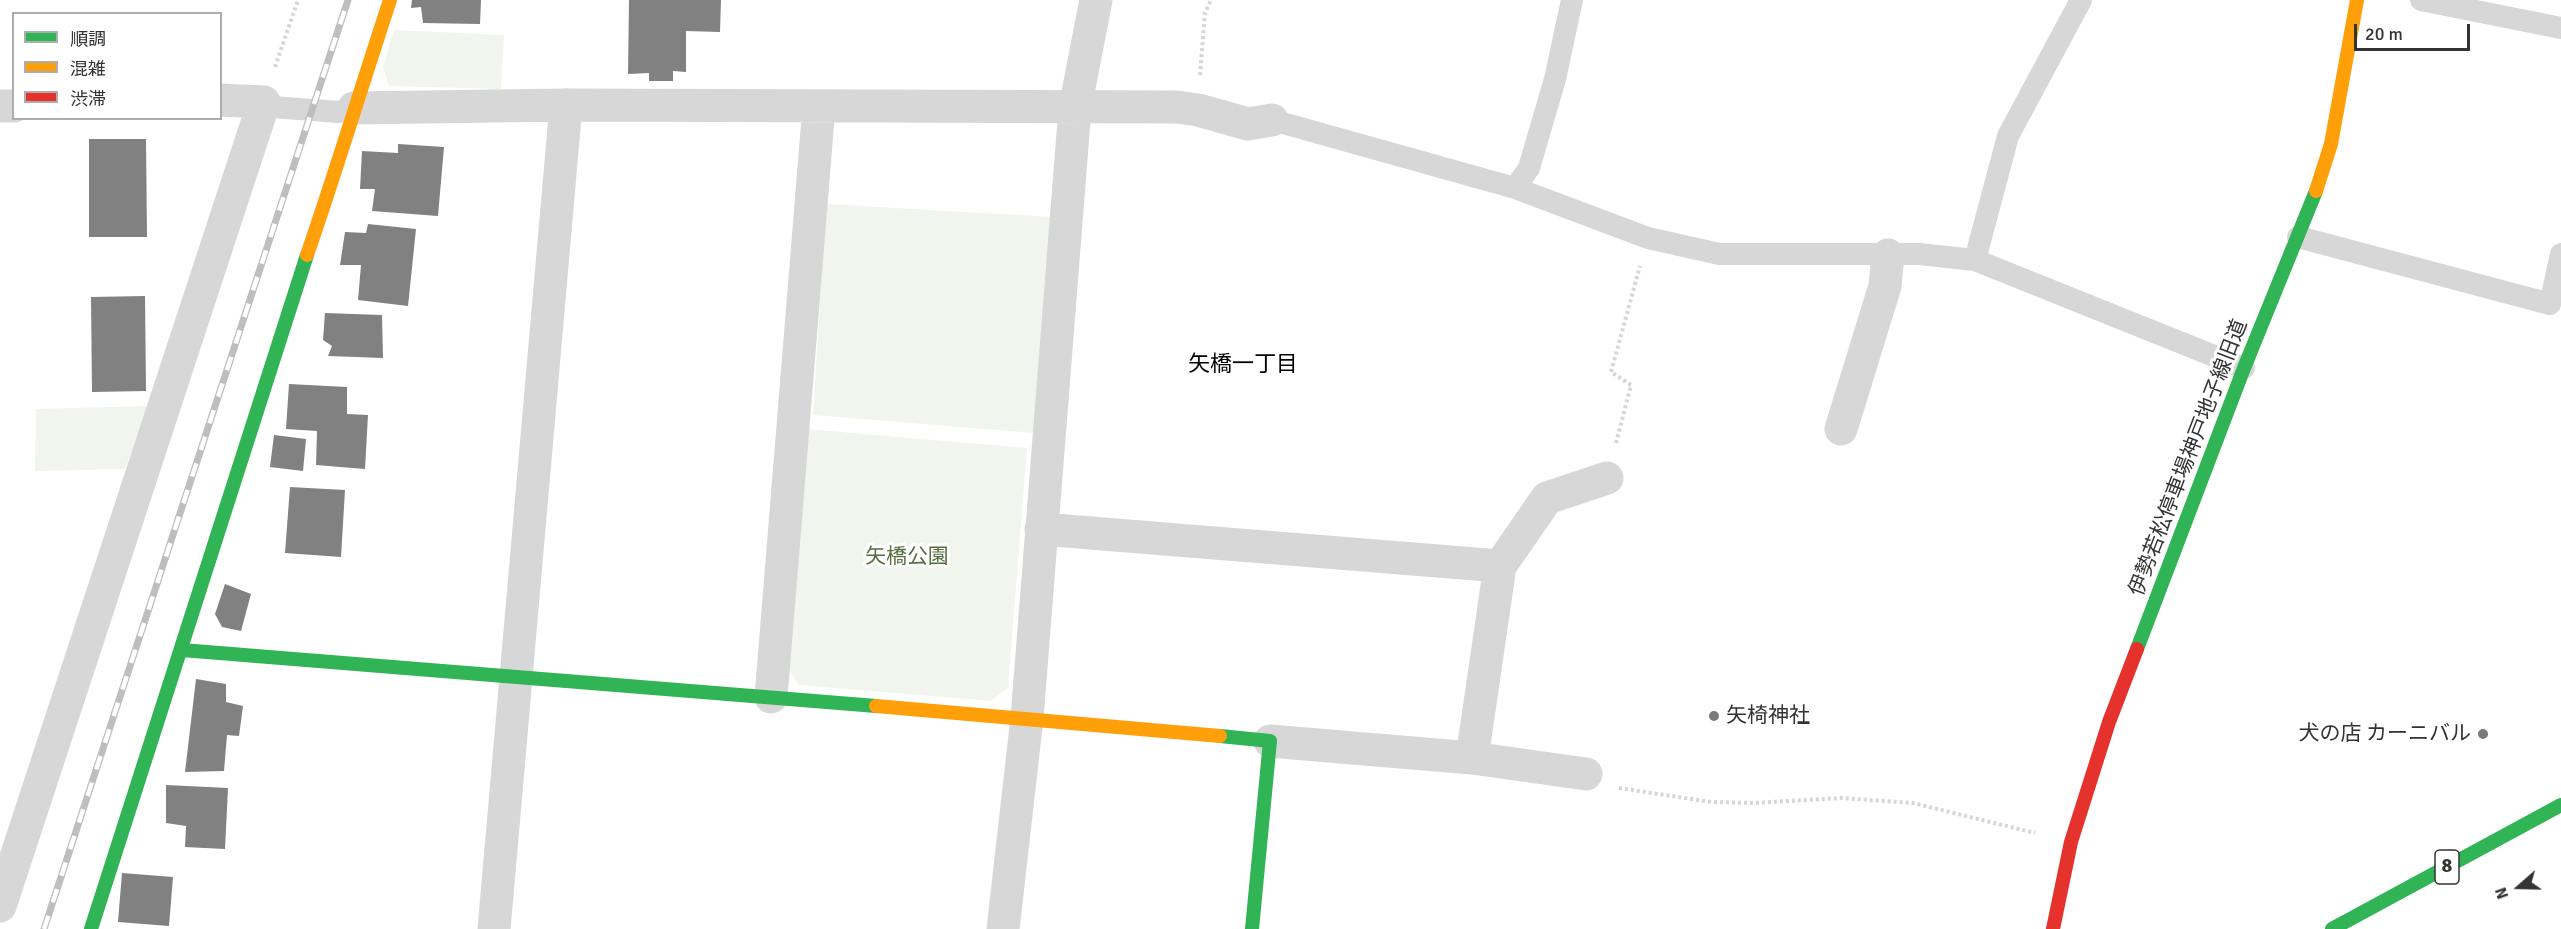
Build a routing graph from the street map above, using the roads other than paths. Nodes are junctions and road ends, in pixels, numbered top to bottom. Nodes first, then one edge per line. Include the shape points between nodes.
1 (390, 0) edge
2 (1096, 0) edge
3 (1572, 0) edge
4 (2081, 0) edge
5 (2357, 0) edge
6 (2421, 0) edge
7 (2561, 28) edge
8 (222, 100) edge
9 (264, 102) junction
10 (566, 105) junction
11 (819, 106) junction
12 (354, 108) junction
13 (1074, 108) junction
14 (1272, 120) joint
15 (1515, 188) junction
16 (2298, 237) junction
17 (2561, 254) edge
18 (1888, 255) junction
19 (1975, 260) junction
20 (2244, 368) junction
21 (1841, 429) dead end
22 (1607, 478) road end
23 (1041, 529) junction
24 (1500, 566) junction
25 (182, 650) junction
26 (517, 678) junction
27 (771, 697) junction
28 (1027, 718) junction
29 (1270, 741) junction
30 (1472, 758) junction
31 (1586, 774) road end
32 (2561, 805) edge
33 (0, 906) edge
34 (91, 929) edge
35 (494, 929) edge
36 (1003, 929) edge
37 (1252, 929) edge
38 (2053, 929) edge
39 (2332, 929) edge

1 - 12 street
2 - 13 street
3 - 15 lane via 1555,79 1528,168
4 - 19 lane via 2007,136
5 - 16 street, 伊勢若松停車場神戸地子線旧道 via 2331,144
6 - 7 lane
8 - 9 street
9 - 12 lane via 273,107 339,112
9 - 33 street
10 - 11 street
10 - 12 street
10 - 26 street
11 - 13 street
11 - 27 street
12 - 25 street
13 - 14 street via 1178,107 1248,124
13 - 23 street
14 - 15 lane
15 - 18 lane via 1648,238 1719,254
16 - 17 lane via 2550,304
16 - 20 street, 伊勢若松停車場神戸地子線旧道
18 - 19 lane
18 - 21 street via 1885,286
19 - 20 lane
20 - 38 street, 伊勢若松停車場神戸地子線旧道 via 2109,722 2071,842
22 - 24 street via 1547,498
23 - 24 street
23 - 28 street
24 - 30 street
25 - 26 street
25 - 34 street
26 - 27 street
26 - 35 street
27 - 28 street
28 - 29 street
28 - 36 street
29 - 30 street
29 - 37 street
30 - 31 street
32 - 39 street, 8

